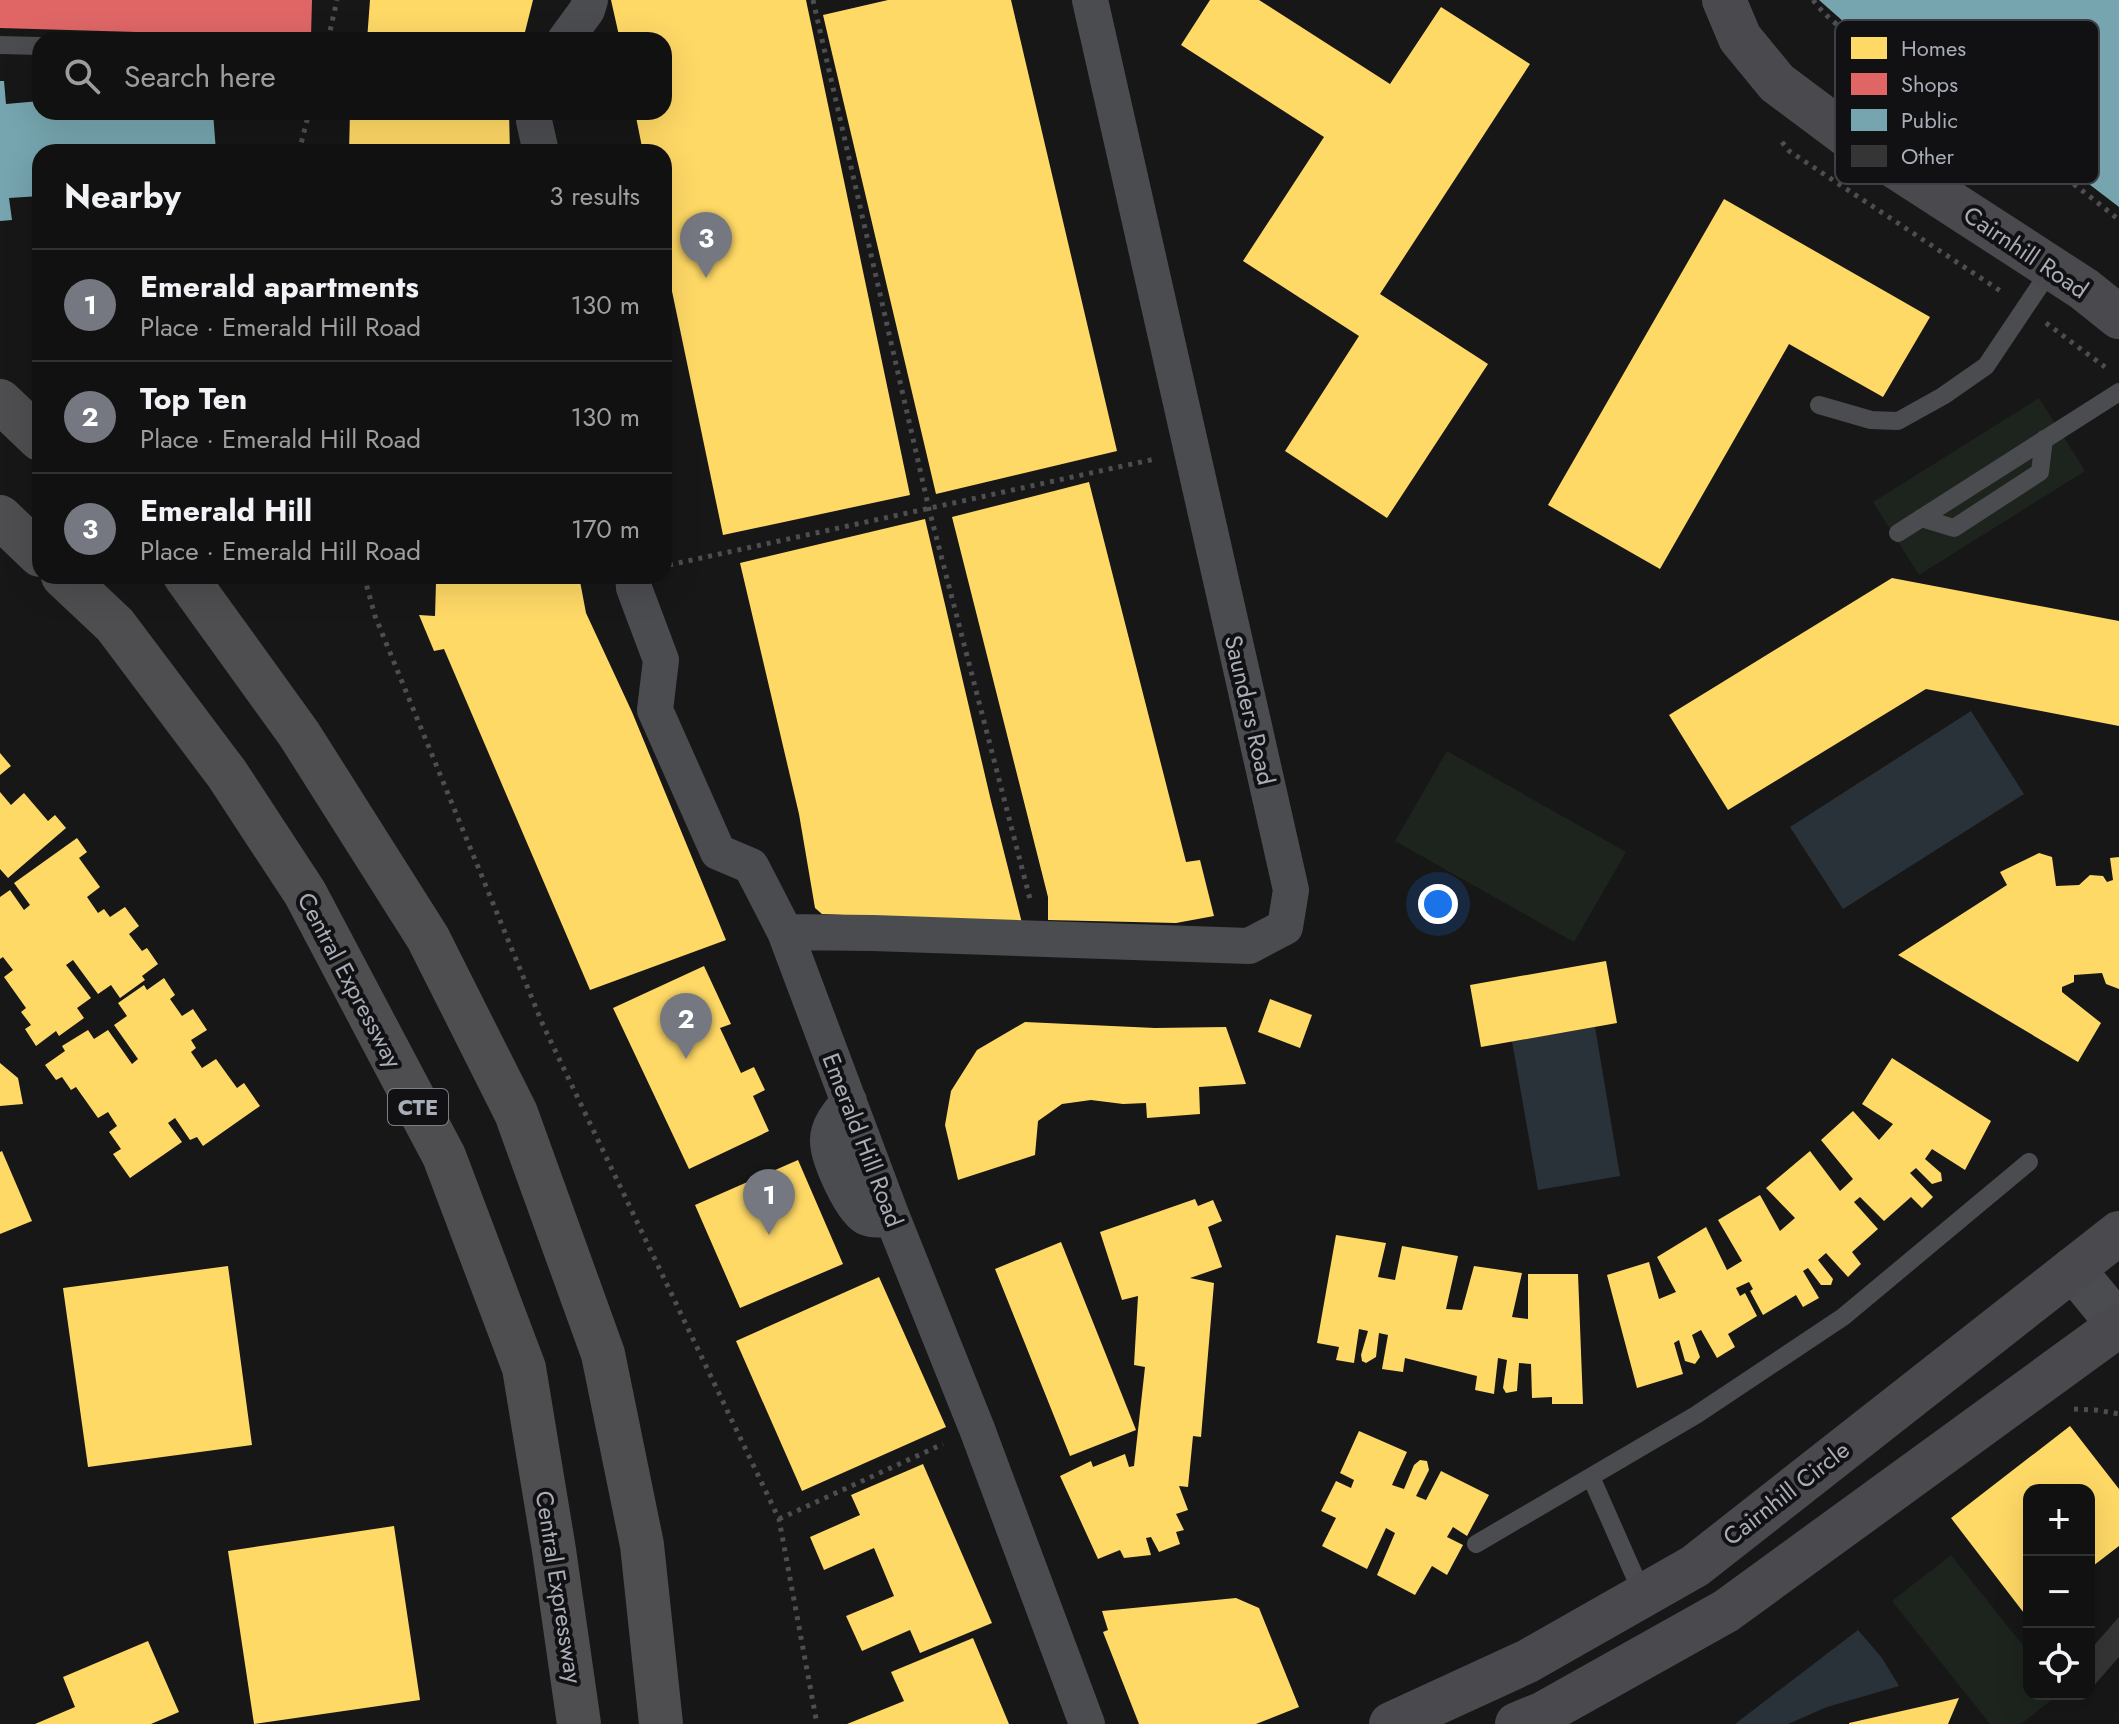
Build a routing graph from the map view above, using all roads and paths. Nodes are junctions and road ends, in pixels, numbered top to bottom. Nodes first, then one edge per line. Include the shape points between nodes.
1 (337, 0) edge
2 (590, 0) edge
3 (813, 0) edge
4 (1090, 0) edge
5 (1724, 0) edge
6 (1813, 0) edge
7 (1835, 21) edge
8 (330, 32) edge
9 (571, 32) edge
10 (0, 45) edge
11 (32, 46) edge
12 (307, 120) edge
13 (534, 120) edge
14 (1835, 126) edge
15 (301, 144) edge
16 (539, 144) edge
17 (1789, 151) dead end
18 (1835, 181) edge
19 (1839, 184) edge
20 (1924, 184) edge
21 (2075, 184) edge
22 (2119, 220) edge
23 (2051, 269) junction
24 (2026, 308) junction
25 (2119, 317) edge
26 (2107, 369) dead end
27 (2119, 392) edge
28 (0, 401) edge
29 (1819, 405) dead end
30 (32, 431) edge
31 (2044, 439) junction
32 (1191, 451) junction
33 (929, 509) junction
34 (0, 517) edge
35 (1921, 518) junction
36 (1898, 533) dead end
37 (32, 547) edge
38 (672, 564) edge
39 (71, 584) edge
40 (191, 584) edge
41 (366, 584) edge
42 (634, 584) edge
43 (785, 932) junction
44 (1041, 939) junction
45 (2029, 1162) dead end
46 (2119, 1233) edge
47 (2073, 1269) junction
48 (2119, 1325) edge
49 (977, 1429) junction
50 (1591, 1477) junction
51 (779, 1519) junction
52 (1476, 1544) dead end
53 (1644, 1596) junction
54 (1528, 1661) junction
55 (1535, 1720) edge
56 (579, 1724) edge
57 (661, 1724) edge
58 (817, 1724) edge
59 (1087, 1724) edge
60 (1391, 1724) edge

1 - 8 path
2 - 9 street
3 - 33 path
4 - 32 street, Saunders Road
5 - 14 main road, Cairnhill Road via 1740,38 1777,83
6 - 7 path
10 - 11 lane
12 - 15 path
13 - 16 street
17 - 18 path
19 - 24 path
20 - 23 main road, Cairnhill Road
21 - 22 path
23 - 24 lane
23 - 25 main road, Cairnhill Road
24 - 26 path
24 - 29 lane via 1986,366 1898,421 1871,420
27 - 31 lane
28 - 30 highway
31 - 35 lane
31 - 35 lane via 2040,472 1954,528
32 - 33 path
32 - 44 street, Saunders Road via 1291,890 1285,927 1249,946
33 - 38 path
33 - 44 path
34 - 37 highway
35 - 36 lane
39 - 56 highway, Central Expressway / CTE via 115,625 305,893 444,1156 524,1368
40 - 57 highway via 299,734 428,938 516,1113 603,1354 642,1545
41 - 51 path via 543,1025
42 - 43 street, Emerald Hill Road via 661,660 655,710 718,852 751,866
43 - 44 street, Saunders Road
43 - 49 street, Emerald Hill Road
45 - 50 lane via 1843,1317
46 - 47 main road
47 - 48 street
47 - 53 main road, Cairnhill Circle via 1695,1566
48 - 55 main road via 1726,1611
49 - 51 path
49 - 59 street, Emerald Hill Road
50 - 52 lane
50 - 53 lane
51 - 58 path
53 - 54 main road, Cairnhill Circle
54 - 55 street
54 - 60 main road, Cairnhill Circle

